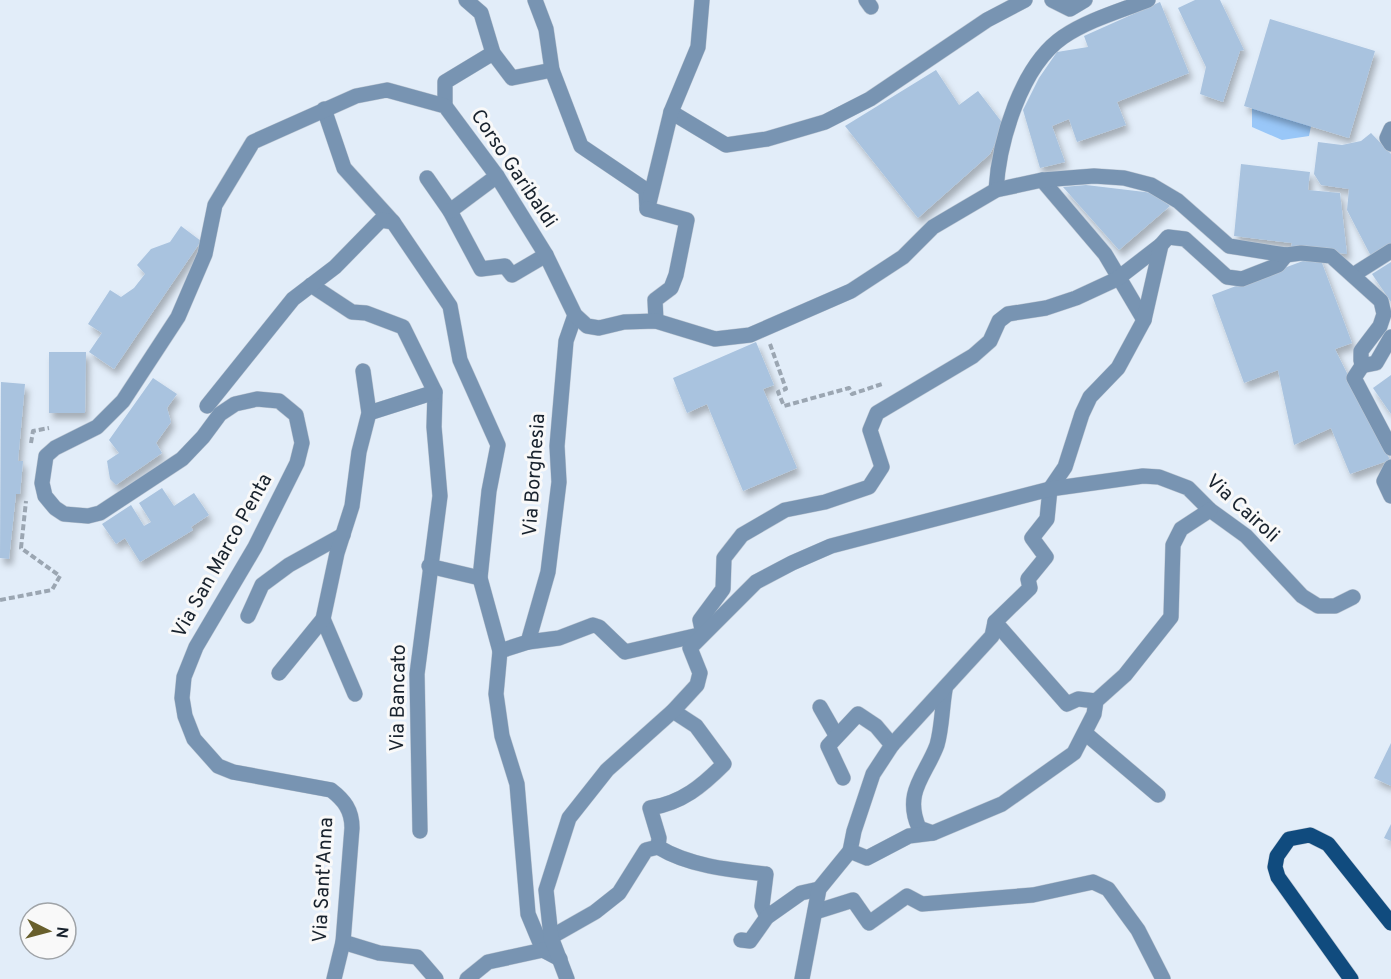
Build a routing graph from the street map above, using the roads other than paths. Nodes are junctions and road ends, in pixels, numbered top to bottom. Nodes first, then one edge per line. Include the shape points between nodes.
1 (466, 0) edge
2 (534, 0) edge
3 (702, 0) edge
4 (1024, 0) edge
5 (1052, 0) edge
6 (1085, 0) edge
7 (1148, 0) edge
8 (493, 53) junction
9 (552, 70) junction
10 (445, 106) junction
11 (324, 110) junction
12 (671, 112) junction
13 (1391, 129) edge
14 (1391, 144) edge
15 (497, 176) junction
16 (427, 178) dead end
17 (1042, 180) junction
18 (996, 190) junction
19 (647, 209) junction
20 (450, 211) junction
21 (393, 222) junction
22 (1161, 245) junction
23 (1391, 251) edge
24 (546, 255) junction
25 (1286, 255) junction
26 (1353, 275) junction
27 (1117, 279) junction
28 (311, 285) junction
29 (574, 315) junction
30 (1144, 320) junction
31 (656, 321) junction
32 (1391, 337) edge
33 (1364, 363) junction
34 (363, 371) dead end
35 (435, 392) junction
36 (207, 406) dead end
37 (369, 413) junction
38 (1391, 448) edge
39 (1391, 467) edge
40 (156, 476) joint
41 (1050, 489) junction
42 (1391, 496) edge
43 (1210, 510) junction
44 (343, 535) junction
45 (429, 566) junction
46 (480, 578) junction
47 (1353, 597) dead end
48 (248, 616) dead end
49 (323, 619) junction
50 (995, 622) junction
51 (703, 634) junction
52 (528, 642) junction
53 (500, 651) junction
54 (279, 673) dead end
55 (945, 690) junction
56 (355, 694) dead end
57 (1096, 701) junction
58 (820, 707) dead end
59 (673, 711) junction
60 (1085, 733) junction
61 (836, 735) junction
62 (892, 745) junction
63 (843, 778) dead end
64 (331, 790) joint
65 (1158, 795) dead end
66 (420, 831) dead end
67 (933, 833) junction
68 (658, 847) junction
69 (850, 851) junction
70 (819, 889) junction
71 (815, 912) junction
72 (767, 917) junction
73 (1391, 923) edge
74 (741, 940) dead end
75 (343, 942) junction
76 (547, 943) junction
77 (336, 978) edge
78 (436, 979) edge
79 (467, 979) edge
80 (567, 979) edge
81 (802, 979) edge
82 (1163, 979) edge
83 (1351, 979) edge

1 - 8 street via 481,13
2 - 9 street via 546,29
3 - 12 street via 698,47
4 - 12 street via 987,20 870,99 825,122 767,139 726,145
5 - 6 street via 1070,9
7 - 18 street via 1095,20 1047,50 1026,81 1008,129
8 - 9 street via 512,78
8 - 10 street via 445,82
9 - 19 street via 580,146 646,190
10 - 11 street, Corso Garibaldi via 387,90 356,96
10 - 15 street, Corso Garibaldi
11 - 21 street via 344,168
11 - 40 street, Corso Garibaldi via 253,142 215,205 207,246 178,317 123,401 97,427 46,456 42,483 45,496 55,508 64,514 88,516
12 - 19 street
13 - 14 street via 1387,138
15 - 20 street
15 - 24 street, Corso Garibaldi
16 - 20 street
17 - 18 street
17 - 25 street via 1094,176 1151,185 1178,201 1229,246
17 - 27 street via 1105,254
18 - 31 street via 933,227 903,257 858,286 750,335 715,339
19 - 31 street via 687,219 671,288 655,300
20 - 24 street via 481,269 505,266 512,276
21 - 28 street via 381,220 335,267
21 - 46 street via 450,306 460,360 498,445
22 - 25 street via 1168,237 1185,239 1227,277 1242,279 1278,265
22 - 27 street
22 - 30 street
23 - 26 street
24 - 29 street, Corso Garibaldi
25 - 26 street via 1331,256
26 - 33 street via 1381,301 1384,314 1361,351
27 - 30 street
27 - 51 street via 1066,301 1008,314 973,356 877,413 870,430 881,460 879,474 869,487 785,510 742,535 724,558 723,589 700,620
28 - 35 street via 352,312 403,327
28 - 36 street via 293,299
29 - 31 street via 587,326 598,328
29 - 52 street, Via Borghesia via 566,341 557,446 559,482 548,572
30 - 41 street via 1118,368 1090,397 1065,467
32 - 33 street via 1376,363
33 - 38 street via 1354,378
34 - 37 street
35 - 37 street
35 - 45 street, Via Bancato via 440,496
37 - 44 street
39 - 42 street via 1384,481
40 - 64 street, Via San Marco Penta via 182,459 220,414 235,404 257,399 279,401 296,415 302,443 297,463 255,547 196,647 184,677 182,698 194,739 218,766
41 - 43 street, Via Cairoli via 1159,477 1188,488
41 - 50 street via 1047,519 1032,538 1046,557 1028,579 1030,588
41 - 51 street, Via Cairoli via 831,546 792,562 756,582
43 - 47 street, Via Cairoli via 1246,536 1302,596 1318,606 1335,606
43 - 57 street via 1180,529 1173,545 1171,617 1125,675
44 - 48 street via 262,585
44 - 49 street
45 - 46 street
45 - 66 street, Via Bancato via 417,674
46 - 53 street
49 - 54 street
49 - 56 street
50 - 55 street via 992,636
50 - 57 street via 1067,704 1078,699
51 - 52 street via 625,652 593,625 559,638
51 - 59 street via 690,648 700,673 697,685
52 - 53 street
53 - 76 street via 496,694 502,736 517,784 528,914
55 - 62 street
55 - 67 street via 937,745 918,781 914,800 919,828
57 - 60 street
58 - 61 street
59 - 68 street via 696,726 724,764 680,801 650,808
59 - 76 street via 607,770 569,818 546,890
60 - 65 street
60 - 67 street via 1074,753 1002,804
61 - 62 street via 858,714 876,726
61 - 63 street via 828,746
62 - 69 street via 873,774
64 - 75 street, Via Sant'Anna via 343,799 352,820
67 - 69 street via 909,836 867,858
68 - 72 street via 711,866 766,874 762,906
68 - 76 street via 646,850 619,893
69 - 70 street
70 - 71 street
70 - 72 street via 801,892
71 - 81 street
71 - 82 street via 853,900 869,923 907,896 922,904 1033,895 1094,882 1108,889 1138,930
72 - 74 street via 750,941
73 - 83 main road via 1320,838 1299,835 1281,847 1277,856 1278,877
75 - 77 street, Via Sant'Anna
75 - 78 street via 379,953 417,957
76 - 79 street via 488,962
76 - 80 street via 560,959

